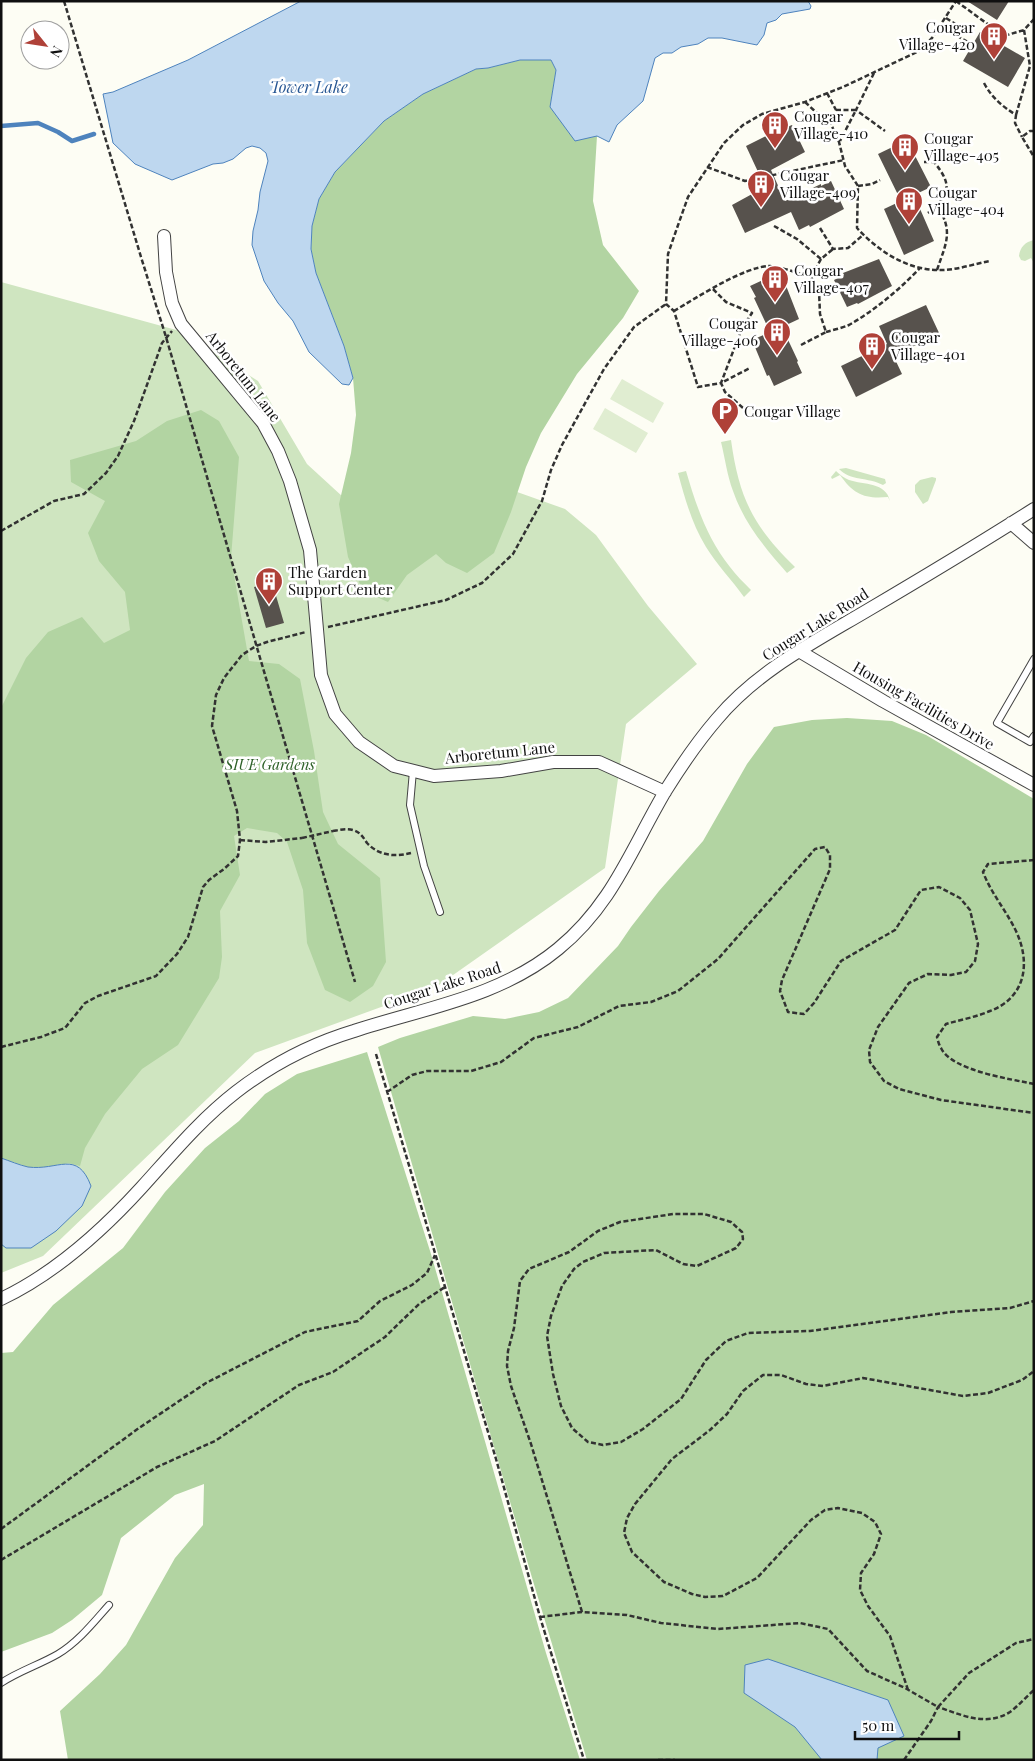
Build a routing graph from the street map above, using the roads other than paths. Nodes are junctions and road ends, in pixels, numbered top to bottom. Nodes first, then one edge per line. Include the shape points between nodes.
1 (164, 236) dead end
2 (1034, 509) edge
3 (1011, 523) junction
4 (1034, 543) edge
5 (800, 651) junction
6 (1034, 659) edge
7 (1034, 736) edge
8 (413, 771) junction
9 (1034, 786) edge
10 (665, 792) junction
11 (440, 912) dead end
12 (1, 1299) edge
13 (109, 1605) dead end
14 (1, 1683) edge

1 - 8 street, Arboretum Lane via 166,272 172,303 181,324 263,423 290,481 310,550 321,675 335,714 366,747 394,766
2 - 3 street, Cougar Lake Road
3 - 4 street
3 - 5 street, Cougar Lake Road
5 - 9 street, Housing Facilities Drive
5 - 10 street, Cougar Lake Road via 768,672 717,719
6 - 7 lane via 997,723 1030,742
8 - 10 street, Arboretum Lane via 434,776 501,771 553,762 599,762
8 - 11 lane via 410,805 424,866
10 - 12 street, Cougar Lake Road via 614,885 596,911 558,950 499,986 351,1032 301,1051 268,1070 209,1115 109,1221 75,1251 40,1278
13 - 14 lane via 84,1634 58,1654

